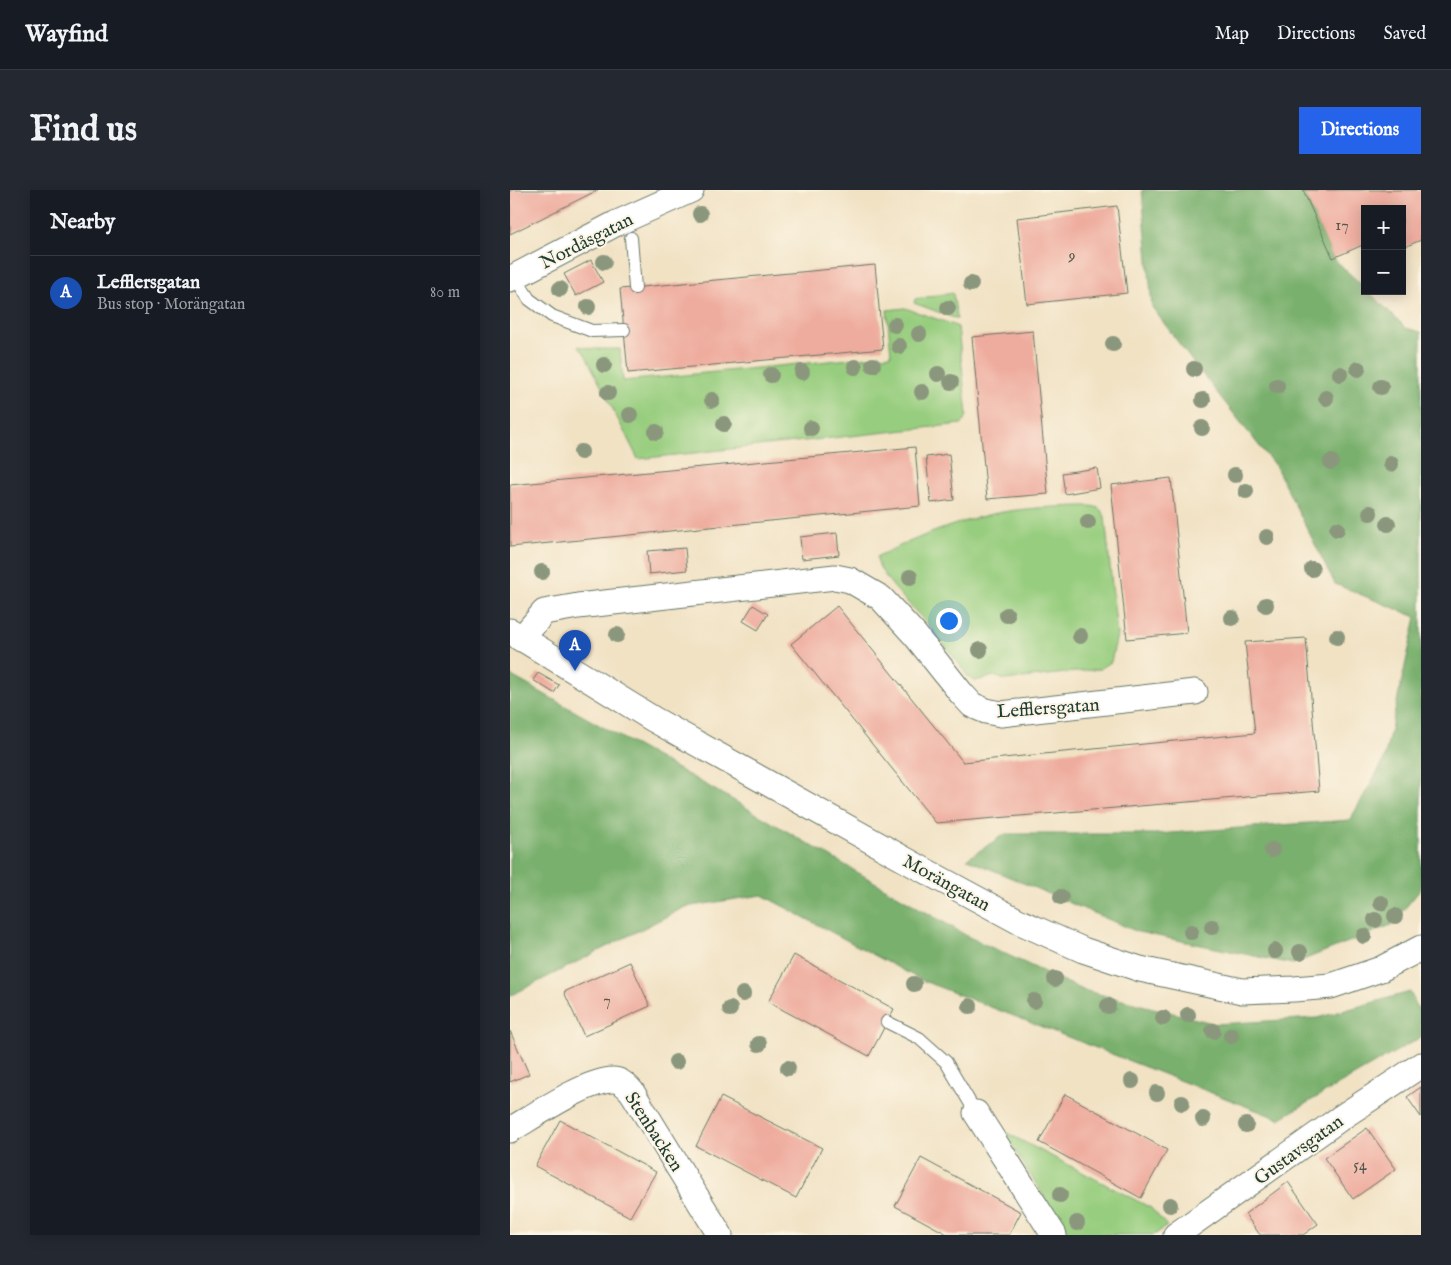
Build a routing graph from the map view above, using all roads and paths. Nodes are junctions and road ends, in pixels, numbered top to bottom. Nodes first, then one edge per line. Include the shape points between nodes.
1 (691, 190) edge
2 (631, 238) dead end
3 (512, 278) edge
4 (635, 288) dead end
5 (624, 330) dead end
6 (516, 635) edge
7 (1195, 692) dead end
8 (1421, 948) edge
9 (887, 1022) dead end
10 (1421, 1065) edge
11 (976, 1113) joint
12 (510, 1130) edge
13 (720, 1235) edge
14 (1054, 1235) edge
15 (1176, 1235) edge

1 - 3 street, Nordåsgatan via 615,224
2 - 4 lane
3 - 5 lane via 529,299 552,316 592,331
6 - 7 street, Lefflersgatan via 544,612 835,577 850,580 880,598 972,705 986,711 1000,714
6 - 8 street, Morängatan via 653,718 920,868 1018,921 1083,950 1140,969 1242,991 1331,986 1381,969
9 - 11 lane via 919,1038 946,1062
10 - 15 street, Gustavsgatan
11 - 14 street
12 - 13 street, Stenbacken via 598,1082 614,1080 625,1084

